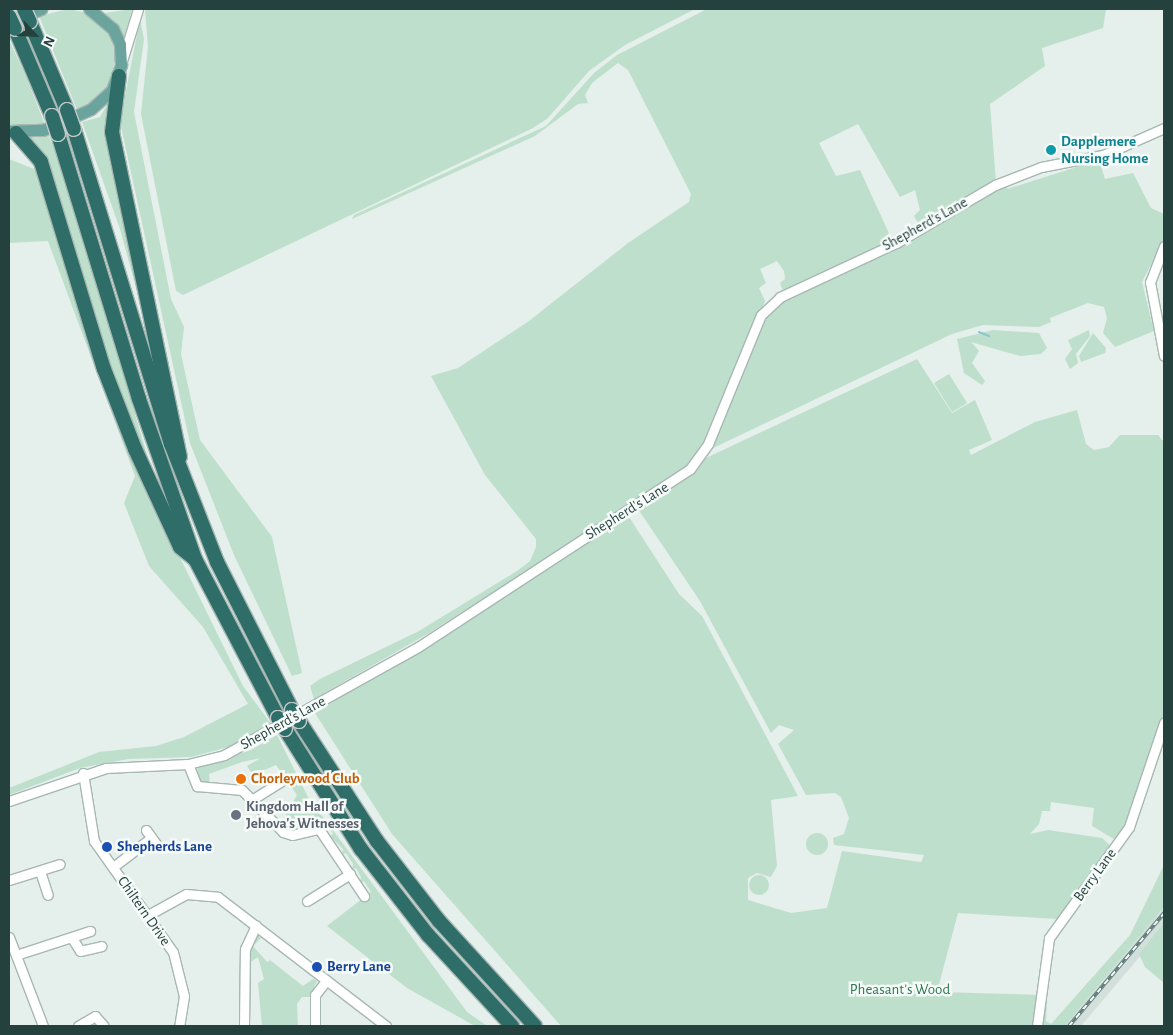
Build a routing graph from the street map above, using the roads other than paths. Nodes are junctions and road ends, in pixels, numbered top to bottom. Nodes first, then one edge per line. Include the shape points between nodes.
1 (24, 9) edge
2 (41, 9) edge
3 (93, 9) edge
4 (138, 9) edge
5 (11, 22) edge
6 (120, 71) junction
7 (1164, 128) edge
8 (12, 132) edge
9 (1164, 246) edge
10 (1164, 356) edge
11 (180, 470) junction
12 (195, 559) junction
13 (1164, 723) edge
14 (188, 764) junction
15 (83, 773) junction
16 (280, 782) dead end
17 (253, 800) junction
18 (9, 801) edge
19 (146, 830) dead end
20 (60, 864) dead end
21 (113, 867) junction
22 (40, 871) junction
23 (350, 874) junction
24 (9, 880) edge
25 (48, 894) dead end
26 (364, 896) dead end
27 (307, 901) dead end
28 (148, 915) junction
29 (256, 925) junction
30 (90, 931) dead end
31 (72, 938) junction
32 (10, 944) edge
33 (101, 946) dead end
34 (16, 955) junction
35 (326, 982) junction
36 (43, 1026) edge
37 (78, 1026) edge
38 (104, 1026) edge
39 (179, 1026) edge
40 (244, 1026) edge
41 (314, 1026) edge
42 (386, 1026) edge
43 (512, 1026) edge
44 (535, 1026) edge
45 (1037, 1026) edge

1 - 11 highway, bridge via 74,129
2 - 5 main road
3 - 6 main road via 113,29
4 - 6 street
5 - 12 highway, bridge via 52,116 142,408
6 - 8 main road via 112,90 91,109 44,130
6 - 11 highway via 112,132 179,440
7 - 14 street, Shepherd's Lane via 1103,154 1042,167 995,185 896,243 780,297 761,315 708,444 690,469 418,647 245,746
8 - 12 highway via 41,162 104,369 134,449 180,547
9 - 10 street via 1150,282
11 - 44 highway via 217,562 295,715 377,841 439,921
12 - 43 highway via 281,724 361,849 428,935
13 - 45 street, Berry Lane via 1129,827 1049,938
14 - 15 street, Shepherd's Lane via 128,765
14 - 17 street via 201,788 238,788
15 - 18 street, Shepherd's Lane
15 - 21 street, Chiltern Drive via 91,832
16 - 17 street
17 - 23 street via 283,832 292,836 319,829
19 - 21 street via 154,842
20 - 22 street
21 - 28 street, Chiltern Drive
22 - 24 street
22 - 25 street
23 - 26 street
23 - 27 street
28 - 29 street via 179,896 203,894 225,901
28 - 39 street, Chiltern Drive via 177,963 184,996
29 - 35 street
29 - 40 street via 245,949
30 - 31 street
31 - 33 street via 80,951
31 - 34 street
32 - 34 street
34 - 36 street
35 - 41 street via 315,995
35 - 42 street
37 - 38 street via 95,1016

